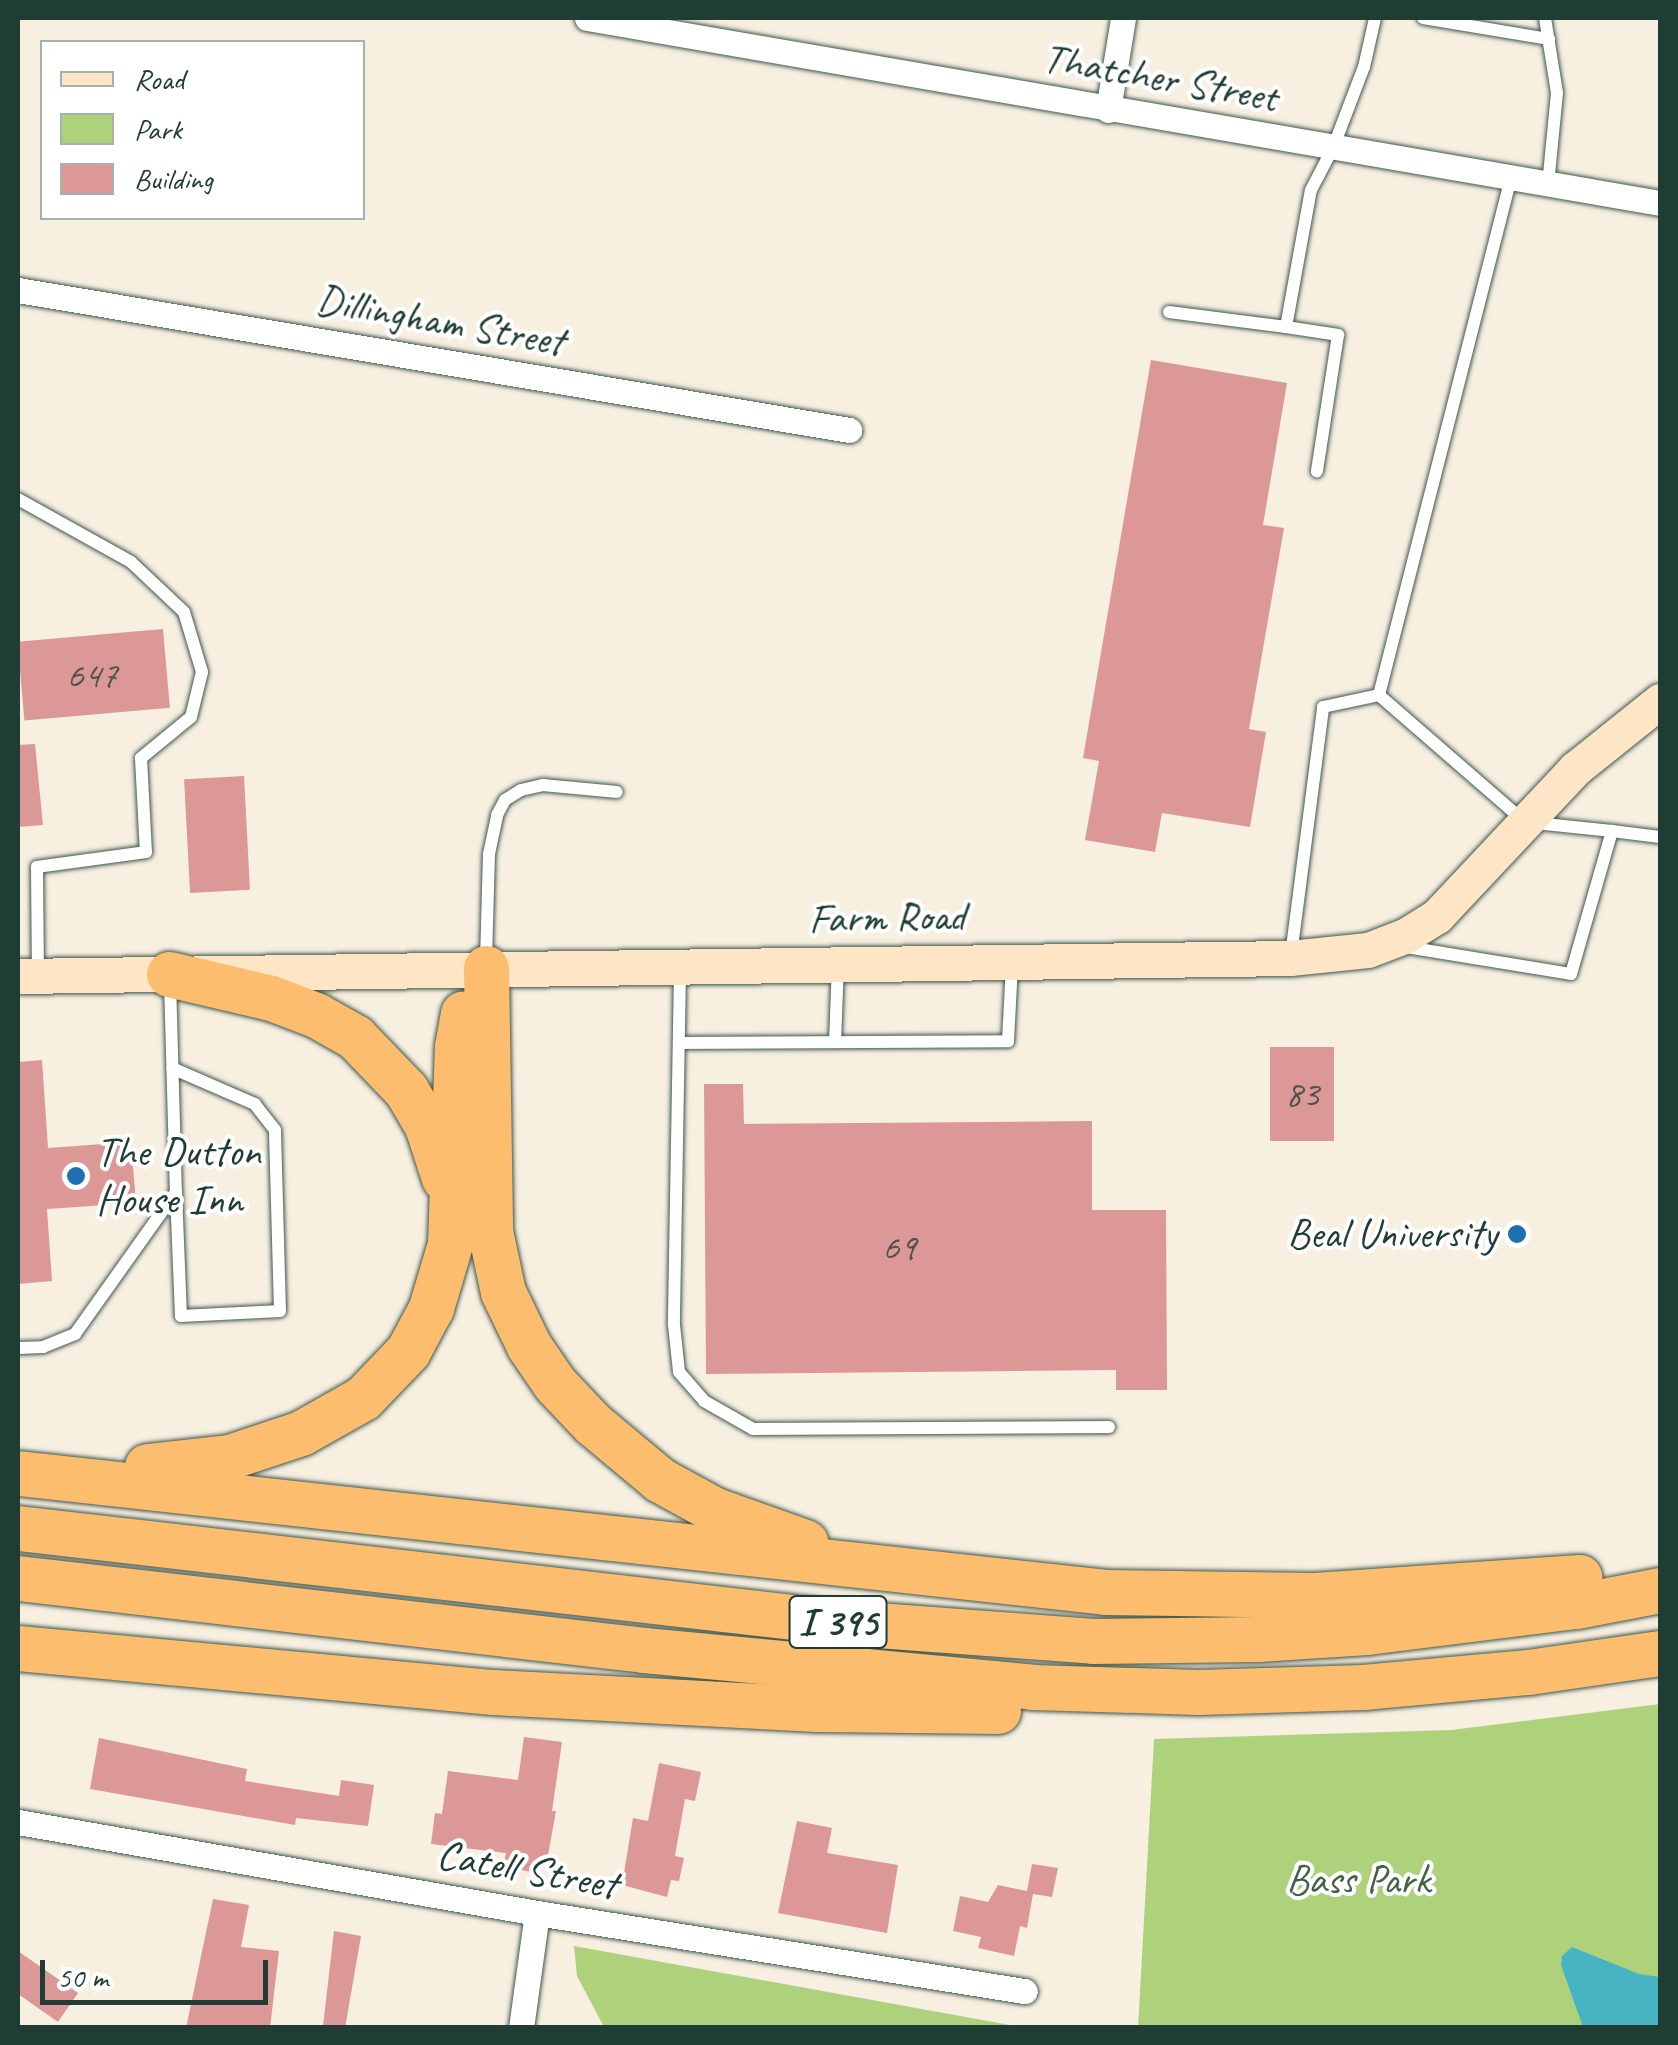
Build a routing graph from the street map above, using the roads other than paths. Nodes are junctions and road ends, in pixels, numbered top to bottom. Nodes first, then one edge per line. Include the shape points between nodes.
1 (587, 18) edge
2 (1122, 18) edge
3 (1375, 18) edge
4 (1423, 18) edge
5 (1545, 18) edge
6 (1550, 39) junction
7 (1108, 110) junction
8 (1334, 148) junction
9 (1511, 178) junction
10 (1548, 184) junction
11 (1660, 204) edge
12 (18, 290) edge
13 (1169, 312) dead end
14 (1286, 328) junction
15 (848, 430) dead end
16 (1317, 471) dead end
17 (18, 499) edge
18 (1379, 695) junction
19 (1660, 701) edge
20 (616, 792) dead end
21 (1525, 822) junction
22 (1612, 831) junction
23 (1660, 837) edge
24 (1388, 944) junction
25 (1290, 958) junction
26 (1012, 961) junction
27 (838, 964) junction
28 (680, 966) junction
29 (486, 968) junction
30 (169, 974) junction
31 (28, 976) edge
32 (835, 1042) junction
33 (678, 1043) junction
34 (172, 1068) junction
35 (176, 1192) junction
36 (451, 1224) junction
37 (18, 1348) edge
38 (1110, 1428) dead end
39 (18, 1464) edge
40 (18, 1473) edge
41 (18, 1528) edge
42 (1660, 1568) edge
43 (18, 1578) edge
44 (982, 1582) junction
45 (1660, 1590) edge
46 (18, 1648) edge
47 (1660, 1653) edge
48 (1419, 1683) junction
49 (18, 1822) edge
50 (537, 1912) junction
51 (1025, 1990) dead end
52 (521, 2028) edge

1 - 7 street, Thatcher Street
2 - 7 street
3 - 8 lane
4 - 6 lane
5 - 6 lane
6 - 10 lane via 1557,93
7 - 8 street, Thatcher Street
8 - 9 street, Thatcher Street
8 - 14 lane via 1311,190
9 - 10 street, Thatcher Street
9 - 18 lane
10 - 11 street, Thatcher Street
12 - 15 street, Dillingham Street
13 - 14 lane
14 - 16 lane via 1338,335
17 - 31 lane via 131,562 184,612 202,672 191,717 141,758 146,852 37,867
18 - 21 lane
18 - 25 lane via 1323,707
19 - 21 street, Farm Road via 1596,749
20 - 29 lane via 543,785 505,800 489,854
21 - 22 lane
21 - 24 street, Farm Road via 1437,916
22 - 23 lane
22 - 24 lane via 1571,974
24 - 25 street, Farm Road
25 - 26 street, Farm Road
26 - 27 street, Farm Road
26 - 32 lane via 1008,1041
27 - 28 street, Farm Road
27 - 32 lane
28 - 29 street, Farm Road
28 - 33 lane
29 - 30 street, Farm Road
29 - 36 highway via 465,1006 459,1036
29 - 44 highway via 493,1254 518,1327 555,1384 636,1462 715,1510 835,1551
30 - 31 street, Farm Road
30 - 34 lane
30 - 36 highway via 294,1006 370,1049 426,1126 447,1186
32 - 33 lane
33 - 38 lane via 674,1324 678,1372 704,1401 752,1429
34 - 35 lane
34 - 35 lane via 255,1104 276,1130 280,1311 181,1316
35 - 37 lane via 75,1334
36 - 39 highway via 440,1285 408,1351 362,1398 322,1422 206,1462
40 - 44 highway
41 - 45 highway, I 395 via 837,1622 1093,1641 1366,1632
42 - 44 highway via 1314,1595 1171,1595
43 - 48 highway, I 395 via 995,1684 1198,1692
46 - 48 highway via 454,1689 834,1710 1224,1704
47 - 48 highway, I 395
49 - 50 street, Catell Street
50 - 51 street, Catell Street
50 - 52 street

